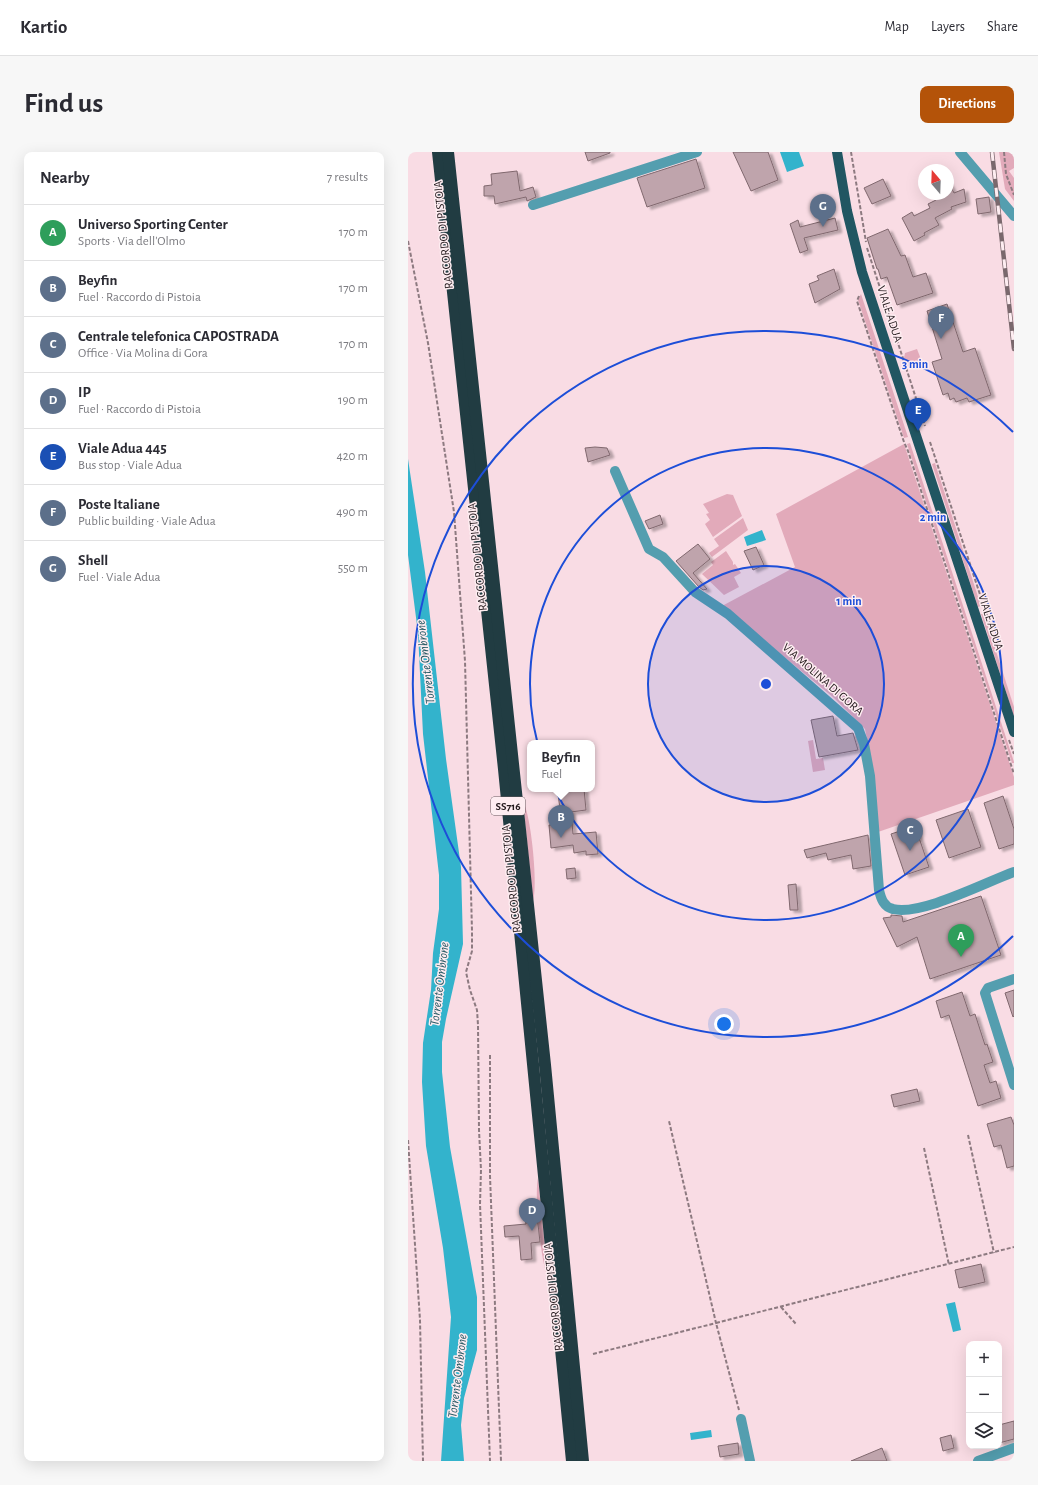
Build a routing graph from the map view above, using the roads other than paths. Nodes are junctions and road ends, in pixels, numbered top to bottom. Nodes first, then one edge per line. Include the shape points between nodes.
1 (438, 152) edge
2 (448, 152) edge
3 (697, 152) edge
4 (837, 152) edge
5 (960, 152) edge
6 (533, 205) dead end
7 (1014, 216) edge
8 (615, 471) dead end
9 (1014, 732) edge
10 (1014, 872) edge
11 (1014, 979) edge
12 (1014, 1085) edge
13 (741, 1419) road end
14 (1014, 1448) edge
15 (572, 1461) edge
16 (583, 1461) edge
17 (750, 1461) edge
18 (978, 1461) edge

1 - 15 highway, RACCORDO DI PISTOIA / SS716 via 504,769
2 - 16 highway, RACCORDO DI PISTOIA / SS716 via 545,1065
3 - 6 street
4 - 9 main road, VIALE ADUA via 847,211 862,272
5 - 7 street
8 - 10 street, VIA MOLINA DI GORA via 649,549 662,557 695,592 728,614 858,728 870,776 879,890 886,906 897,910 924,906
11 - 12 street via 988,988 985,993
13 - 17 street
14 - 18 street

